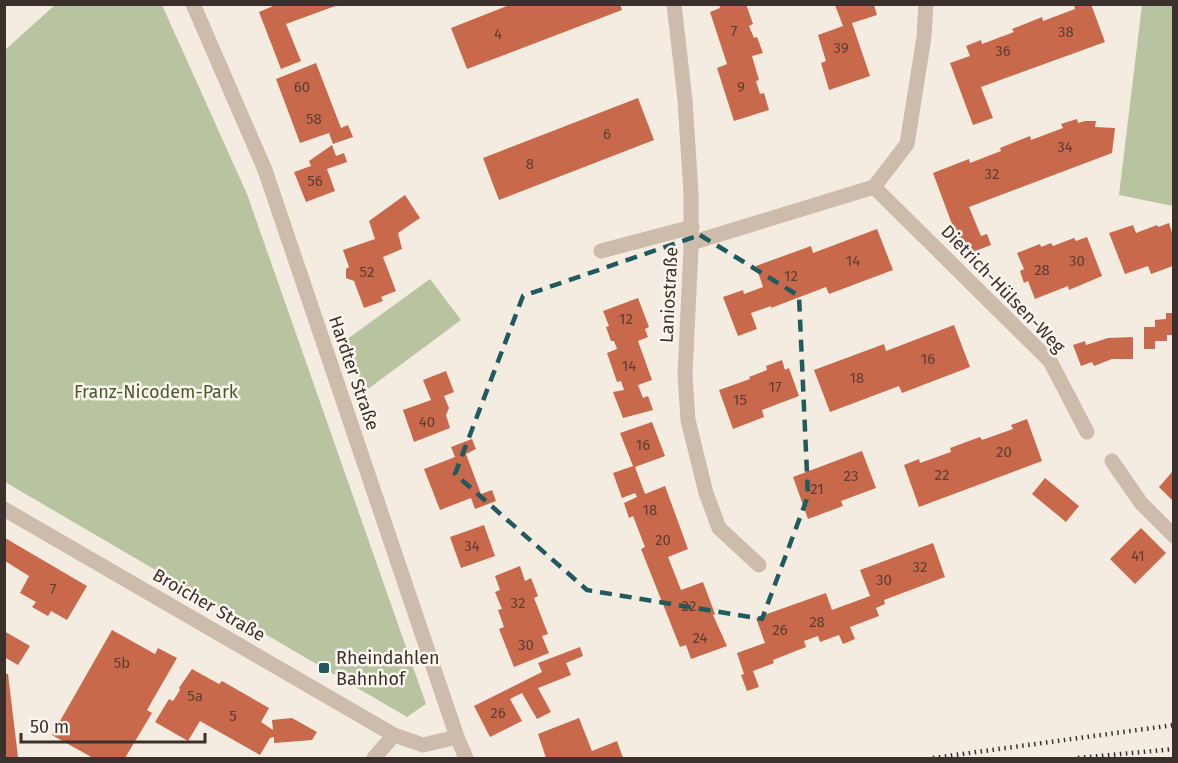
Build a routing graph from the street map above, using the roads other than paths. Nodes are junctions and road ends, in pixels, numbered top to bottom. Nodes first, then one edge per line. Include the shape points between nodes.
1 (193, 4) edge
2 (674, 4) edge
3 (926, 4) edge
4 (874, 187) junction
5 (691, 235) junction
6 (601, 251) dead end
7 (1087, 432) dead end
8 (1112, 461) dead end
9 (4, 509) edge
10 (1173, 536) edge
11 (759, 565) dead end
12 (394, 735) junction
13 (457, 737) junction
14 (374, 759) edge
15 (466, 759) edge

1 - 13 street, Hardter Straße via 265,170
2 - 5 street, Laniostraße via 685,100
3 - 4 street via 908,144
4 - 5 street
4 - 7 street, Dietrich-Hülsen-Weg via 1050,361
5 - 6 street
5 - 11 street, Laniostraße via 685,375 688,420 706,494 719,528
8 - 10 street via 1141,503
9 - 12 street, Broicher Straße
12 - 13 street, Broicher Straße via 423,745
12 - 14 street
13 - 15 street, Hardter Straße

